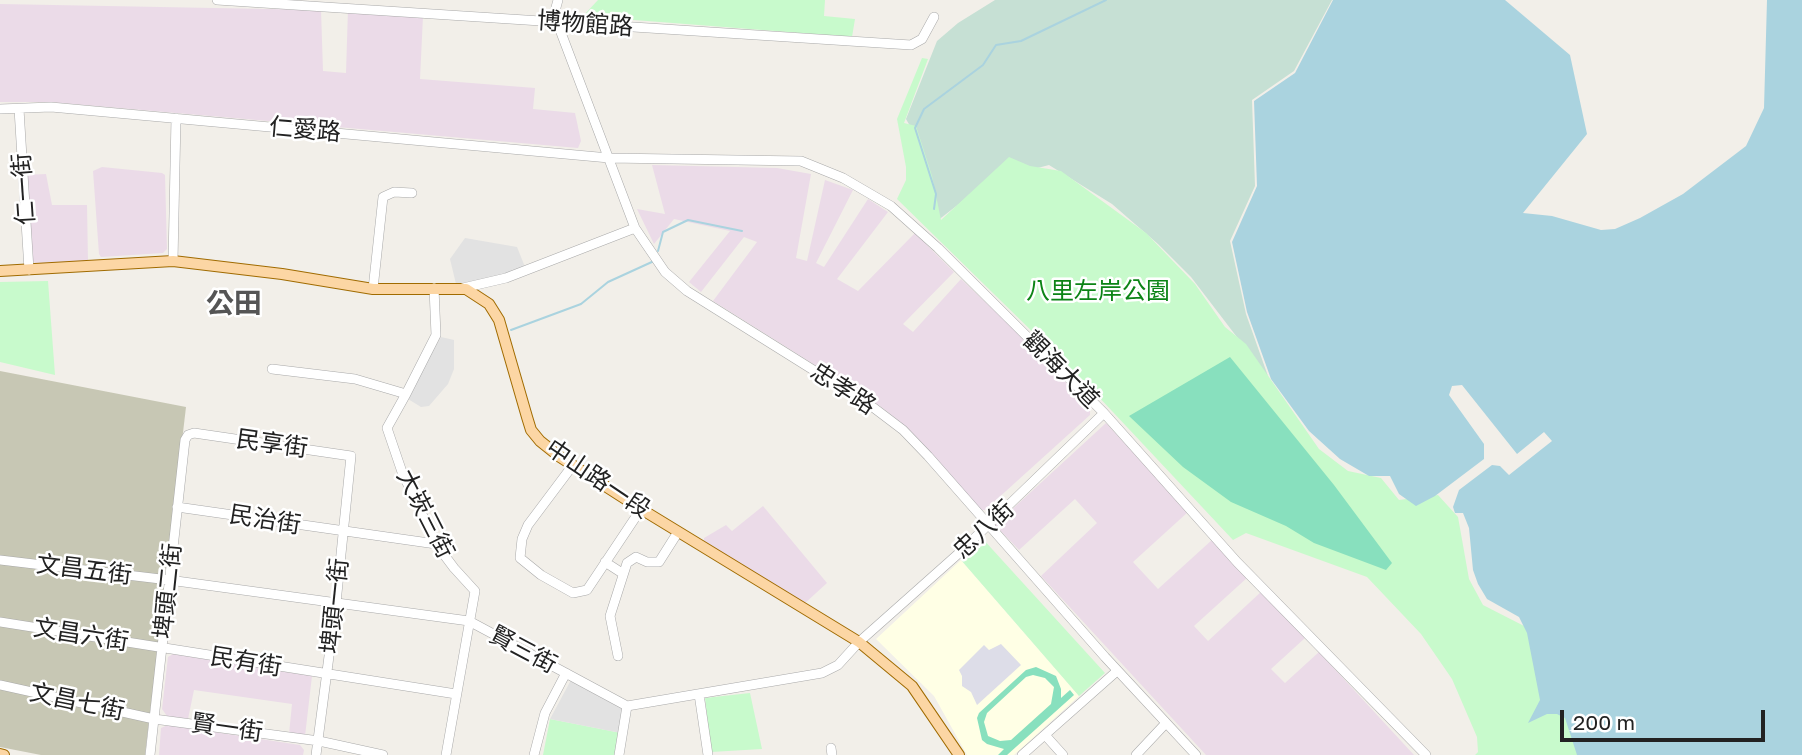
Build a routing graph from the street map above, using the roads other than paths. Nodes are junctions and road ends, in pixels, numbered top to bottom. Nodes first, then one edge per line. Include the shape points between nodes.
1 (217, 0) edge
2 (558, 0) edge
3 (934, 17) dead end
4 (558, 22) junction
5 (0, 109) edge
6 (19, 109) junction
7 (176, 118) junction
8 (609, 158) junction
9 (412, 193) dead end
10 (635, 228) junction
11 (173, 261) junction
12 (29, 270) junction
13 (0, 271) edge
14 (434, 288) junction
15 (463, 288) junction
16 (373, 289) junction
17 (272, 369) dead end
18 (406, 394) junction
19 (1104, 413) junction
20 (194, 433) joint
21 (351, 456) joint
22 (573, 465) junction
23 (177, 507) junction
24 (641, 509) junction
25 (989, 526) junction
26 (343, 532) junction
27 (678, 532) junction
28 (436, 544) junction
29 (0, 560) edge
30 (605, 562) junction
31 (622, 573) junction
32 (169, 580) junction
33 (336, 603) junction
34 (469, 621) junction
35 (0, 622) edge
36 (859, 642) junction
37 (161, 648) junction
38 (618, 656) dead end
39 (1117, 671) junction
40 (566, 673) junction
41 (328, 674) junction
42 (0, 685) edge
43 (456, 694) junction
44 (699, 694) junction
45 (627, 706) junction
46 (154, 719) junction
47 (1166, 723) junction
48 (1045, 735) junction
49 (320, 741) junction
50 (1191, 753) edge
51 (150, 755) edge
52 (316, 755) edge
53 (383, 755) edge
54 (446, 755) edge
55 (534, 755) edge
56 (619, 755) edge
57 (708, 755) edge
58 (959, 755) edge
59 (1022, 755) edge
60 (1063, 755) edge
61 (1136, 755) edge
62 (1426, 755) edge

1 - 4 street, 博物館路
2 - 4 street, 忠孝路
3 - 4 street, 博物館路 via 922,39 911,45
4 - 8 street, 忠孝路
5 - 6 street, 仁愛路
6 - 7 street, 仁愛路 via 51,107
6 - 12 street, 仁一街
7 - 8 street, 仁愛路
7 - 11 street
8 - 10 street, 忠孝路
8 - 19 street, 觀海大道 via 801,161 843,178 891,205 920,231
9 - 16 street via 383,197
10 - 15 street via 506,278
10 - 25 street, 忠孝路 via 665,272 687,291 903,430
11 - 12 main road
11 - 16 main road
12 - 13 main road
14 - 15 main road
14 - 16 main road
14 - 18 street via 436,335
15 - 22 main road, 中山路一段 via 489,304 499,320 531,430
17 - 18 street via 355,379
18 - 28 street, 大崁三街 via 387,428
19 - 25 street, 忠八街
19 - 62 street, 觀海大道 via 1237,562
20 - 21 street, 民享街
20 - 23 street, 埤頭二街 via 185,440
21 - 26 street, 埤頭一街
22 - 24 main road, 中山路一段
22 - 30 street via 528,525 520,558 577,593 587,590
23 - 26 street, 民治街
23 - 32 street, 埤頭二街
24 - 27 main road, 中山路一段
24 - 30 street
25 - 36 street, 忠八街
25 - 39 street, 忠孝路
26 - 28 street, 民治街
26 - 33 street, 埤頭一街
27 - 31 street via 659,562 636,557
27 - 36 main road, 中山路一段
28 - 34 street, 大崁三街 via 475,591
29 - 32 street, 文昌五街
30 - 31 street
31 - 38 street via 610,616
32 - 33 street, 賢三街
32 - 37 street, 埤頭二街
33 - 34 street, 賢三街
33 - 41 street, 埤頭一街
34 - 40 street, 賢三街
34 - 43 street, 大崁三街
35 - 37 street, 文昌六街
36 - 44 street via 838,665 822,673
36 - 58 main road, 中山路一段 via 912,686
37 - 41 street, 民有街
37 - 46 street, 埤頭二街
39 - 47 street, 忠孝路
39 - 48 street
40 - 45 street, 賢三街
40 - 55 street via 545,713
41 - 43 street, 民有街
41 - 49 street, 埤頭一街
42 - 46 street, 文昌七街
43 - 54 street, 大崁三街
44 - 45 street
44 - 57 street
45 - 56 street
46 - 49 street, 賢一街
46 - 51 street, 埤頭二街
47 - 50 street, 忠孝路
47 - 61 street
48 - 59 street
48 - 60 street
49 - 52 street, 埤頭一街
49 - 53 street, 賢一街

